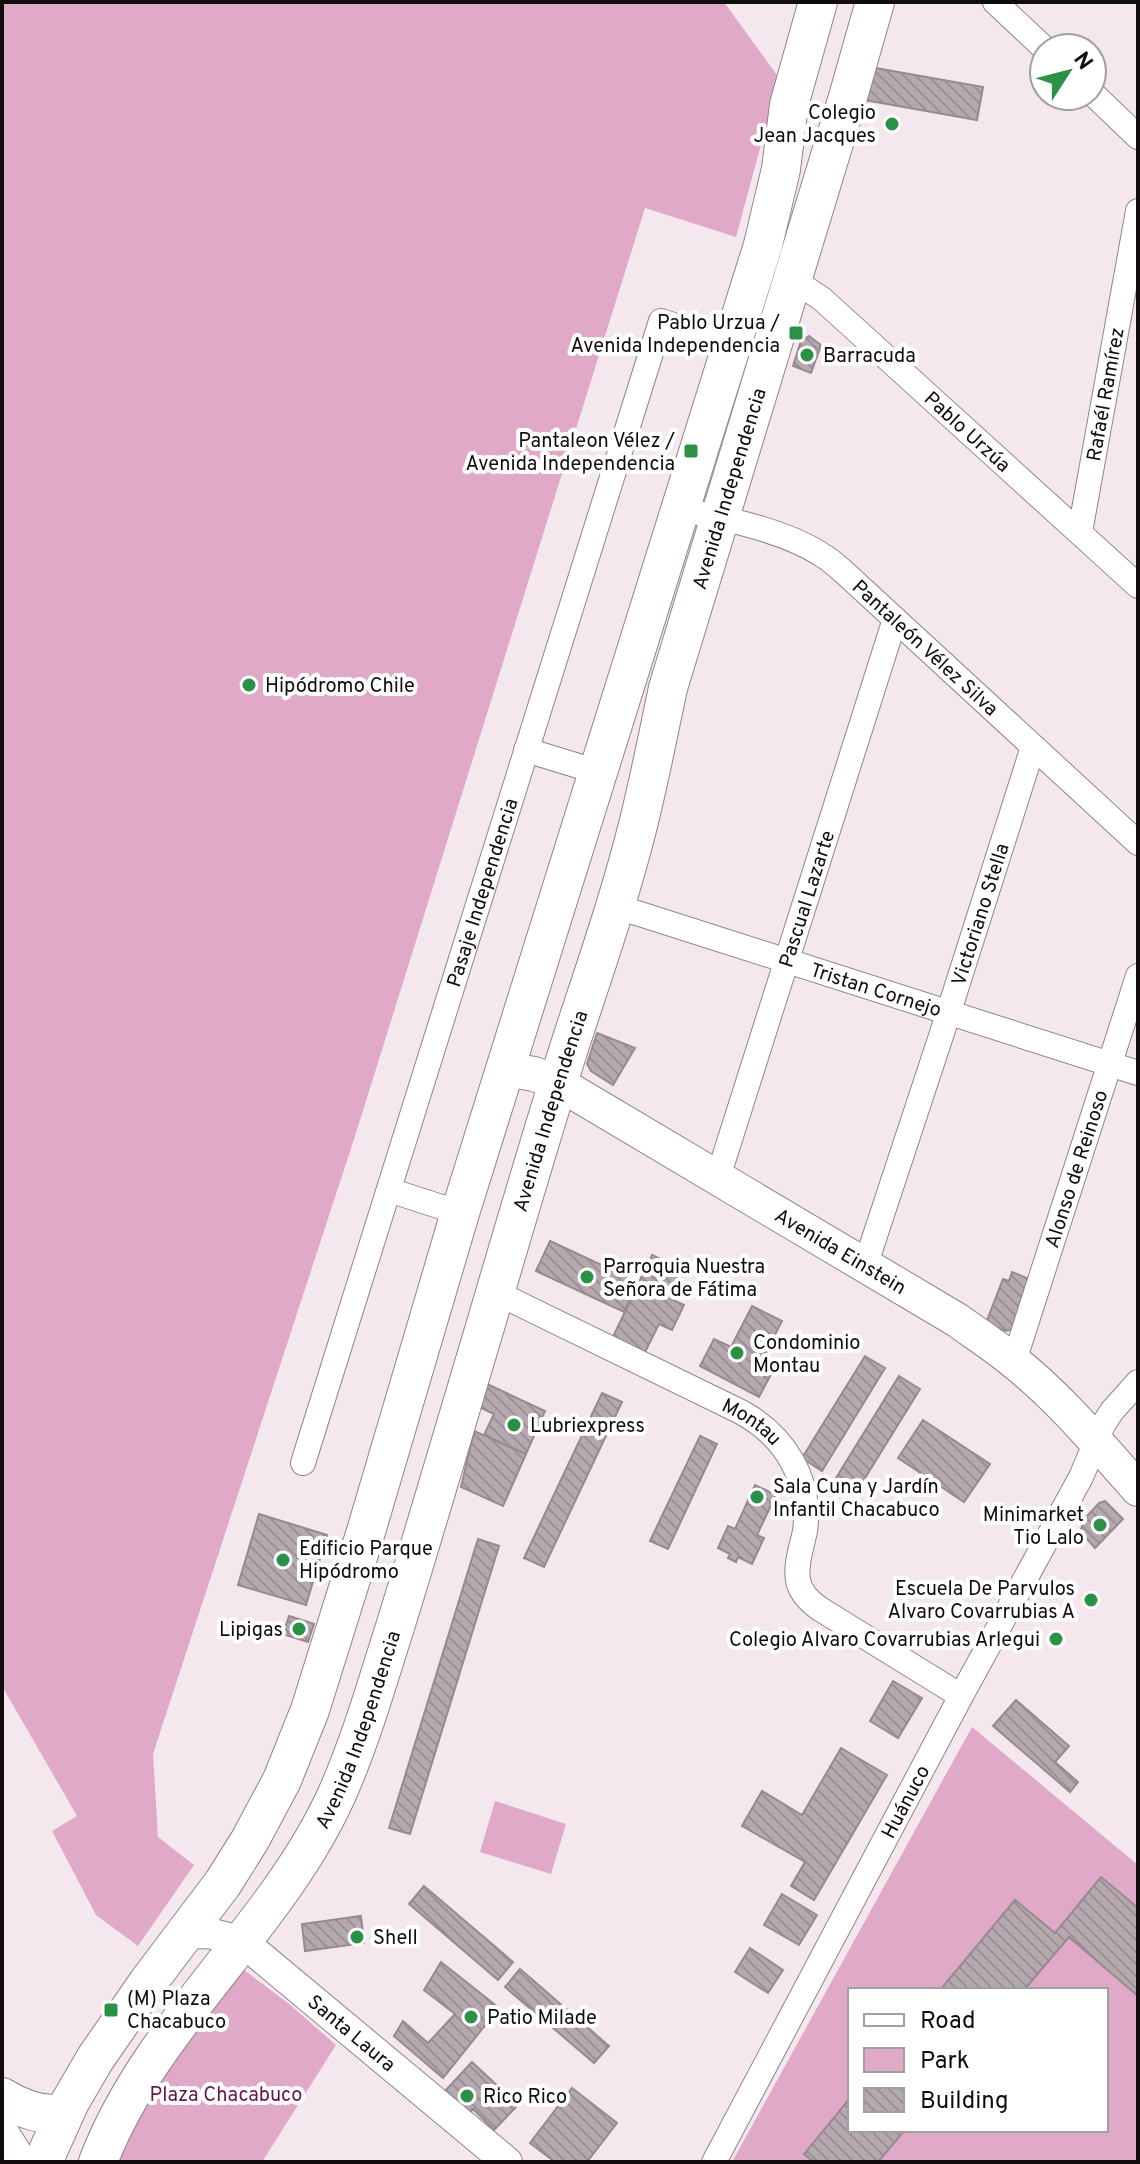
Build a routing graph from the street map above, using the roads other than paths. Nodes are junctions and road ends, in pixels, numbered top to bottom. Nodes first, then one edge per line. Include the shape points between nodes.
1 (818, 2) edge
2 (875, 2) edge
3 (995, 2) edge
4 (1028, 33) edge
5 (1108, 108) edge
6 (1138, 137) edge
7 (1138, 211) edge
8 (791, 283) junction
9 (732, 344) junction
10 (681, 509) junction
11 (720, 518) junction
12 (1080, 532) junction
13 (1138, 586) edge
14 (895, 619) junction
15 (1033, 747) junction
16 (526, 750) junction
17 (598, 772) junction
18 (1138, 843) edge
19 (615, 906) junction
20 (788, 961) junction
21 (1138, 976) edge
22 (948, 1013) junction
23 (1110, 1064) junction
24 (505, 1069) junction
25 (1138, 1073) edge
26 (558, 1083) junction
27 (718, 1177) junction
28 (389, 1190) junction
29 (460, 1213) junction
30 (865, 1266) junction
31 (495, 1292) junction
32 (1014, 1361) junction
33 (1138, 1382) edge
34 (1097, 1442) junction
35 (303, 1463) dead end
36 (1138, 1489) edge
37 (961, 1696) junction
38 (184, 1934) junction
39 (243, 1942) junction
40 (2, 2097) edge
41 (64, 2114) junction
42 (2, 2130) edge
43 (22, 2162) edge
44 (43, 2162) edge
45 (98, 2162) edge
46 (507, 2162) edge
47 (714, 2162) edge

1 - 9 main road, Avenida Independencia via 789,105 777,194
2 - 8 main road, Avenida Independencia
3 - 4 street
5 - 6 street
7 - 12 street, Rafaél Ramírez
8 - 11 main road, Avenida Independencia
8 - 12 street, Pablo Urzúa via 822,299
9 - 10 main road, Avenida Independencia
9 - 16 street, Pasaje Independencia via 661,321
10 - 11 street, Pantaleón Vélez Silva
10 - 17 main road, Avenida Independencia
11 - 14 street, Pantaleón Vélez Silva via 823,555
11 - 19 main road, Avenida Independencia via 668,688
12 - 13 street, Pablo Urzúa
14 - 15 street, Pantaleón Vélez Silva
14 - 20 street, Pascual Lazarte
15 - 18 street, Pantaleón Vélez Silva
15 - 22 street, Victoriano Stella
16 - 17 street
16 - 28 street, Pasaje Independencia
17 - 24 main road, Avenida Independencia
19 - 20 street, Tristan Cornejo
19 - 26 main road, Avenida Independencia
20 - 22 street, Tristan Cornejo
20 - 27 street, Pascual Lazarte
21 - 23 street, Alonso de Reinoso
22 - 23 street, Tristan Cornejo
22 - 30 street, Victoriano Stella
23 - 25 street, Tristan Cornejo
23 - 32 street, Alonso de Reinoso
24 - 26 main road, Avenida Einstein
24 - 29 main road, Avenida Independencia
26 - 27 main road, Avenida Einstein
26 - 31 main road, Avenida Independencia
27 - 30 main road, Avenida Einstein
28 - 29 street
28 - 35 street, Pasaje Independencia
29 - 38 main road, Avenida Independencia via 310,1710 250,1840
30 - 32 main road, Avenida Einstein
31 - 37 street, Montau via 763,1426 788,1452 802,1485 806,1525 797,1572 805,1596
31 - 39 main road, Avenida Independencia via 348,1769 301,1861
32 - 34 main road, Avenida Einstein
33 - 34 street, Huánuco via 1107,1417
34 - 36 main road, Avenida Einstein
34 - 37 street, Huánuco
37 - 47 street, Huánuco
38 - 39 street, Santa Laura via 209,1933
38 - 41 main road, Avenida Independencia via 95,2059
39 - 45 main road, Avenida Independencia via 143,2072
39 - 46 street, Santa Laura
40 - 41 main road via 33,2112
41 - 44 main road, Avenida Independencia
42 - 43 street

